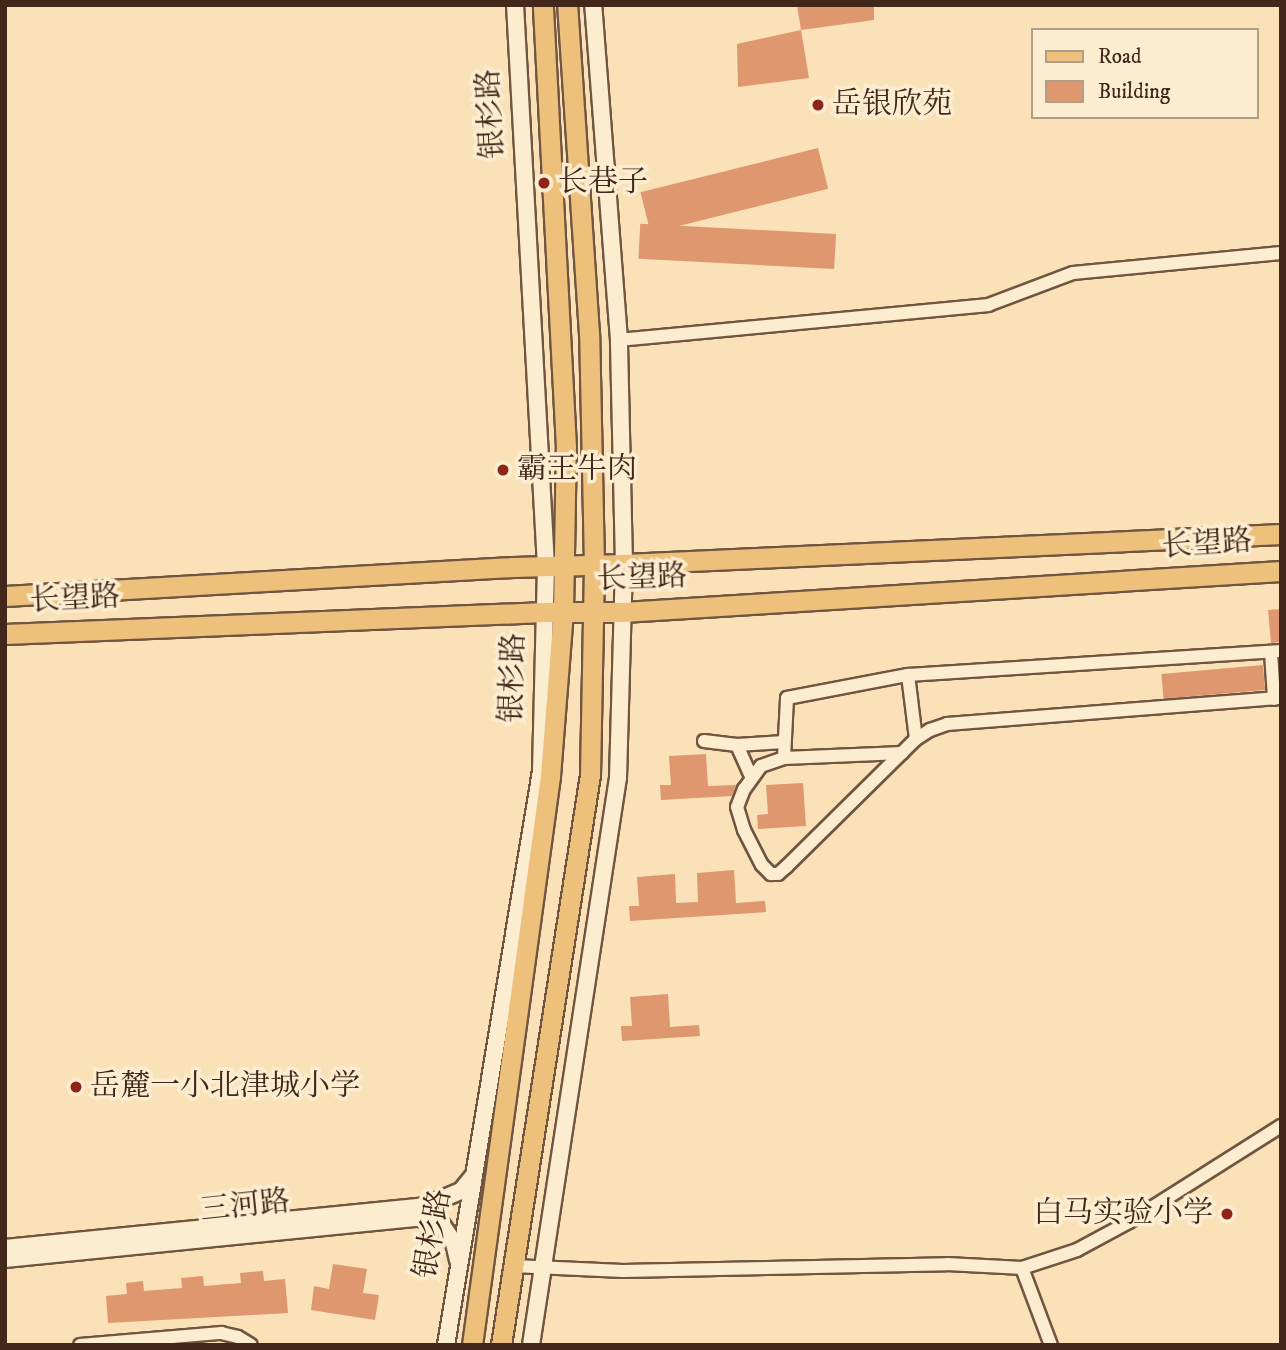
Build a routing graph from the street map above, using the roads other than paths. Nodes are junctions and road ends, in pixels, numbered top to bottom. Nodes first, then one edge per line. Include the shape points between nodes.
1 (515, 5) edge
2 (543, 5) edge
3 (567, 5) edge
4 (593, 5) edge
5 (1281, 253) edge
6 (619, 340) junction
7 (1281, 534) edge
8 (624, 564) junction
9 (594, 565) junction
10 (556, 566) junction
11 (1281, 571) edge
12 (5, 596) edge
13 (593, 611) junction
14 (554, 612) junction
15 (623, 612) junction
16 (5, 634) edge
17 (1276, 652) edge
18 (908, 675) junction
19 (1277, 698) edge
20 (916, 739) junction
21 (704, 741) dead end
22 (784, 742) junction
23 (737, 745) junction
24 (902, 753) junction
25 (784, 758) junction
26 (751, 776) junction
27 (1281, 1126) edge
28 (475, 1174) junction
29 (5, 1248) edge
30 (5, 1259) edge
31 (513, 1266) junction
32 (459, 1267) junction
33 (543, 1268) junction
34 (1022, 1268) junction
35 (80, 1345) edge
36 (251, 1345) edge
37 (446, 1345) edge
38 (472, 1345) edge
39 (500, 1345) edge
40 (531, 1345) edge
41 (1051, 1345) edge

1 - 10 street, 银杉路
2 - 10 main road, 银杉路 via 566,447
3 - 9 main road via 589,334
4 - 6 street
5 - 6 street via 1073,273 988,305
6 - 8 street
7 - 8 main road, 长望路
8 - 9 main road, 长望路
8 - 15 street
9 - 10 main road, 长望路
9 - 13 main road
10 - 12 main road, 长望路
10 - 14 main road, 银杉路
11 - 15 main road, 长望路
13 - 14 main road, 长望路
13 - 15 main road, 长望路
13 - 31 main road via 590,775
14 - 16 main road, 长望路
14 - 28 street, 银杉路 via 541,771
14 - 38 main road, 银杉路 via 550,776
15 - 33 street via 618,778
17 - 18 street
17 - 19 street
18 - 20 street
18 - 22 street via 787,698
19 - 20 street via 959,722
20 - 24 street
21 - 23 street
22 - 23 street
22 - 25 street
23 - 26 street
24 - 25 street
24 - 26 street via 778,874 762,865 738,816 740,797
25 - 26 street via 761,766
27 - 34 street via 1129,1222 1077,1250
28 - 29 street, 三河路 via 461,1191 425,1206
28 - 32 street, 银杉路
30 - 32 street, 三河路 via 417,1218 442,1225 454,1243
31 - 33 street
31 - 39 main road
32 - 37 street, 银杉路
33 - 34 street via 623,1271 947,1264
33 - 40 street
34 - 41 street
35 - 36 street via 221,1333 238,1336

